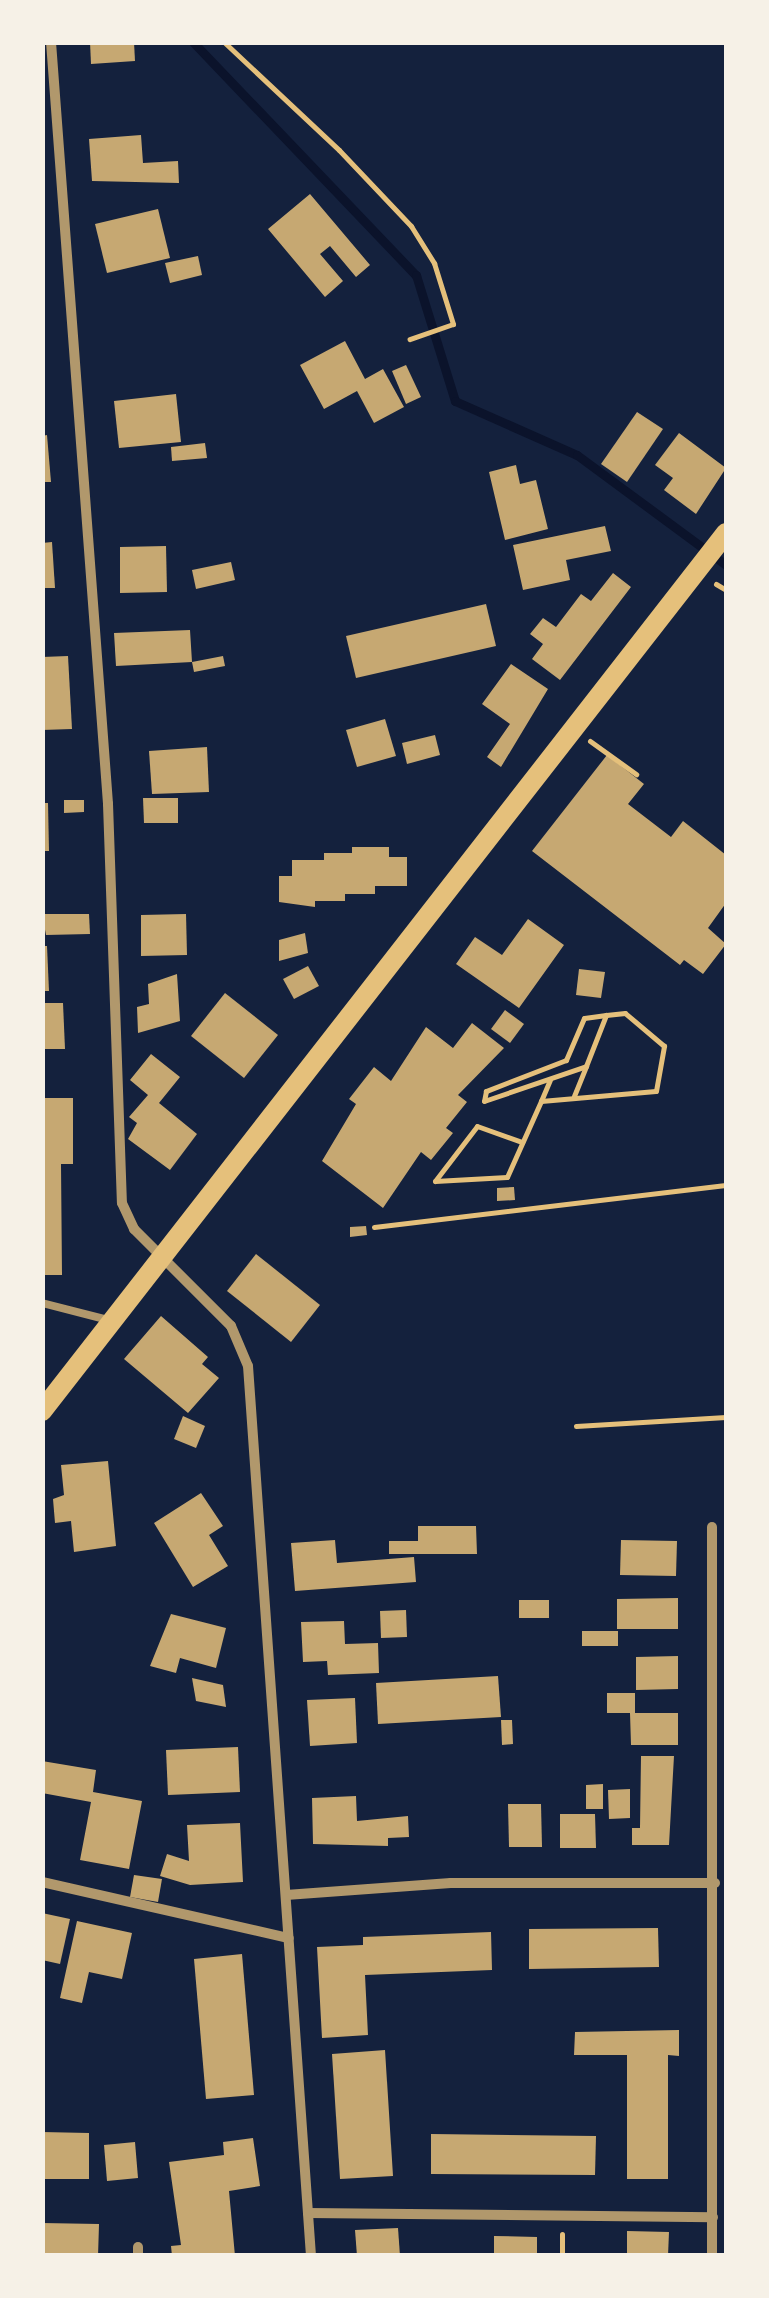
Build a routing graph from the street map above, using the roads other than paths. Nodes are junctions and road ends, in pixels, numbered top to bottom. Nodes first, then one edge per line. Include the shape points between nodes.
1 (51, 42) edge
2 (716, 546) edge
3 (162, 1257) junction
4 (42, 1303) edge
5 (112, 1321) junction
6 (42, 1411) edge
7 (712, 1527) dead end
8 (721, 1706) edge
9 (42, 1882) edge
10 (715, 1884) junction
11 (286, 1895) junction
12 (288, 1938) junction
13 (720, 2044) edge
14 (308, 2213) junction
15 (713, 2218) junction
16 (311, 2256) edge
17 (712, 2256) edge

1 - 3 street via 108,804 122,1203 134,1229
2 - 3 main road
3 - 5 main road
3 - 11 street via 231,1326 248,1366
4 - 5 lane
5 - 6 main road
7 - 8 street
8 - 10 street
9 - 12 street
10 - 11 street via 450,1884
10 - 13 street
11 - 12 street
12 - 14 street
13 - 15 street
14 - 15 street
14 - 16 street
15 - 17 street

